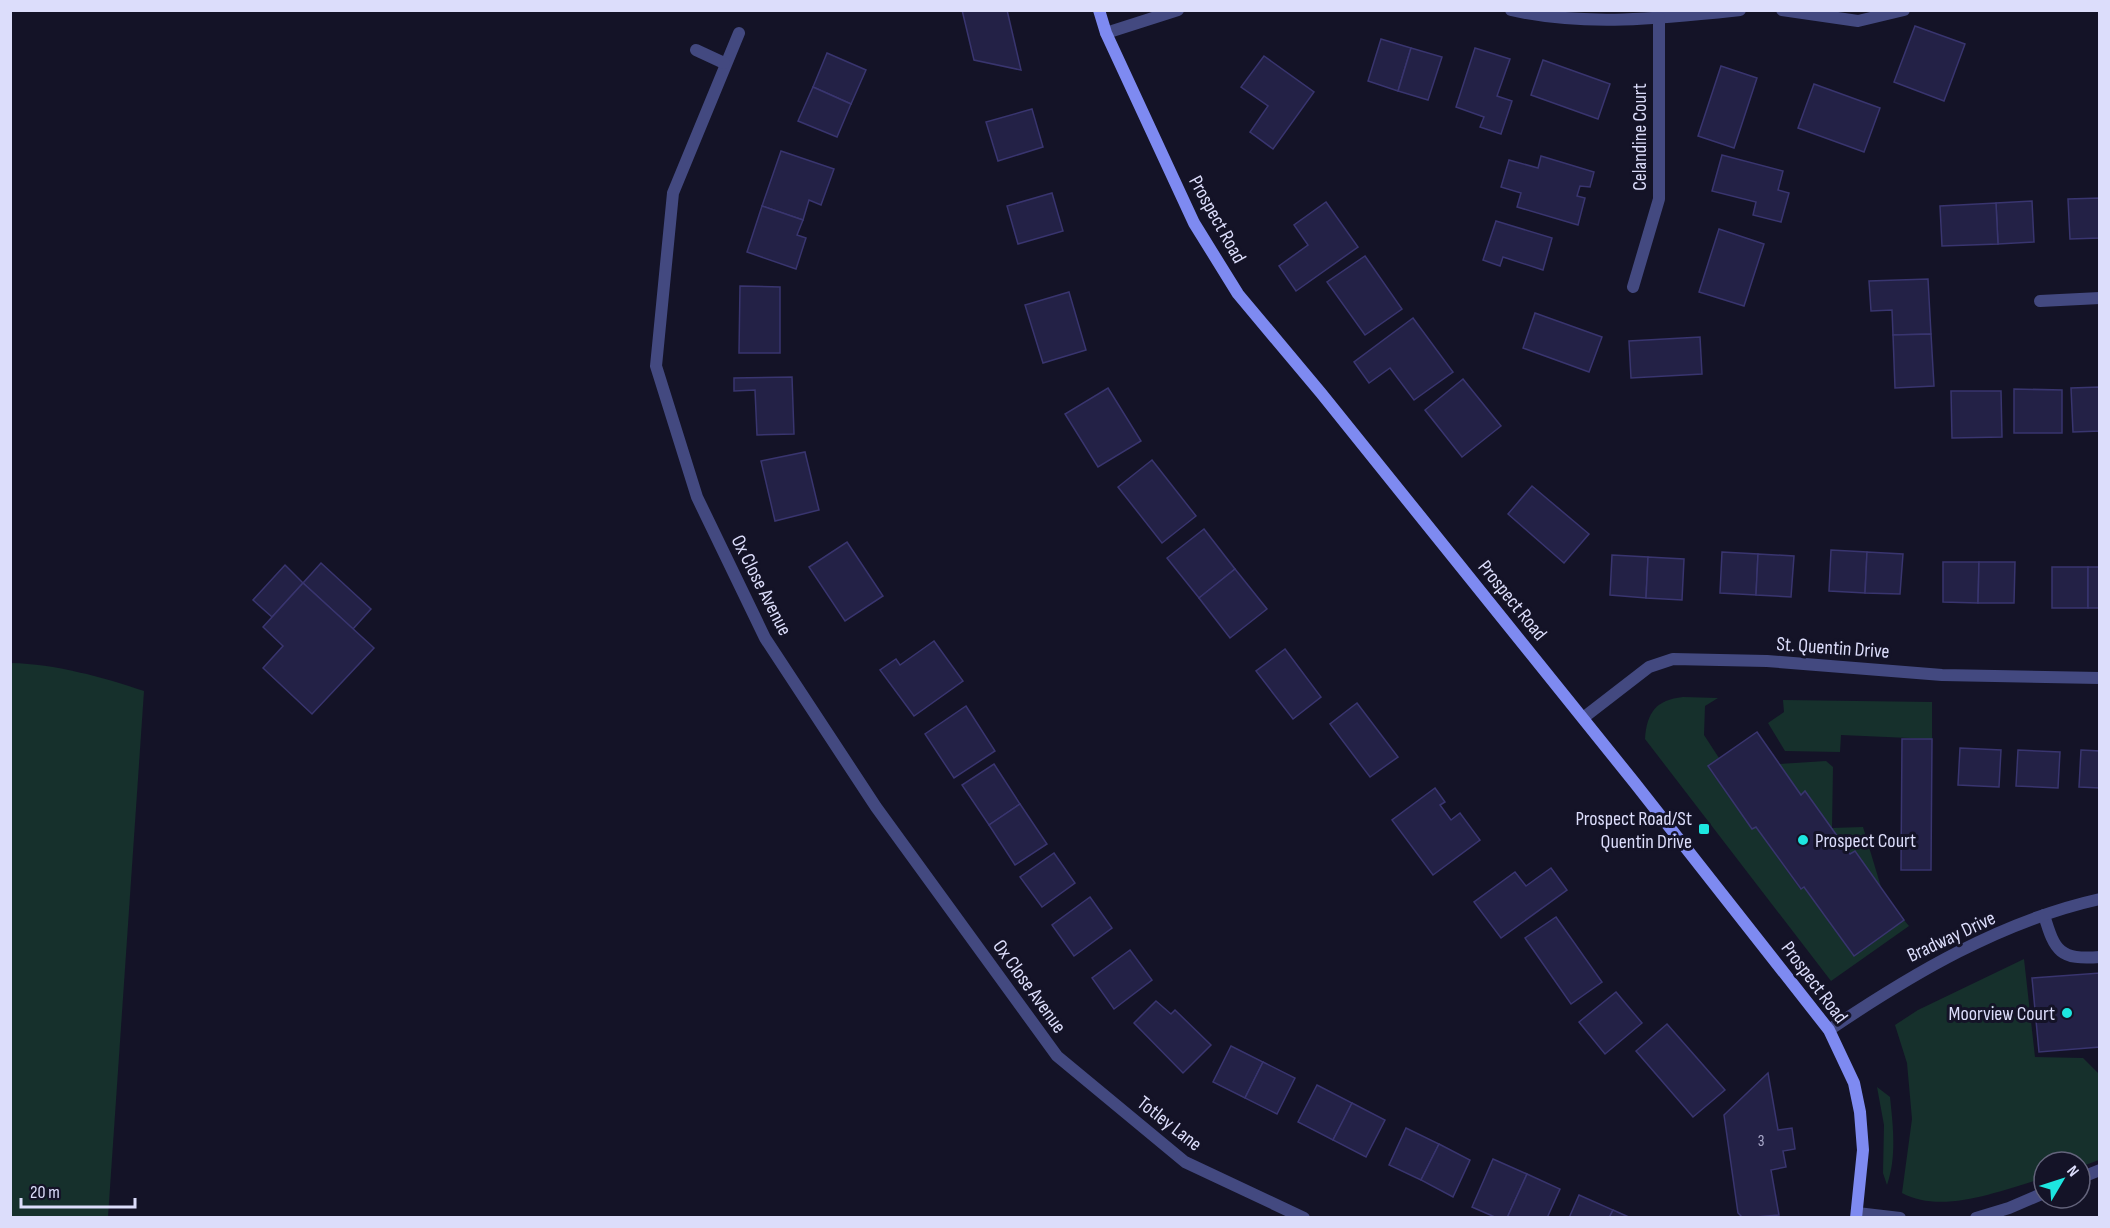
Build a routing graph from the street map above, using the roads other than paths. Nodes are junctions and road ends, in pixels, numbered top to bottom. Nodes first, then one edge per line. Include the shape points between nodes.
1 (1100, 10) edge
2 (1178, 10) edge
3 (1511, 10) edge
4 (1740, 10) edge
5 (1782, 10) edge
6 (1904, 10) edge
7 (1659, 18) junction
8 (739, 33) dead end
9 (1106, 33) junction
10 (696, 50) dead end
11 (724, 63) junction
12 (1633, 287) dead end
13 (2100, 298) edge
14 (2040, 301) dead end
15 (2100, 678) edge
16 (1582, 718) junction
17 (2100, 899) edge
18 (2044, 915) junction
19 (2100, 957) edge
20 (1829, 1030) junction
21 (1057, 1056) joint
22 (2032, 1198) edge
23 (1856, 1215) edge
24 (1304, 1218) edge
25 (1900, 1218) edge
26 (1976, 1218) edge

1 - 9 street, Prospect Road
2 - 9 street
3 - 7 street via 1542,17
4 - 7 street
5 - 6 street via 1858,21
7 - 12 street, Celandine Court via 1659,199
8 - 11 street, Ox Close Avenue
9 - 16 street, Prospect Road via 1194,223 1238,294
10 - 11 street
11 - 21 street, Ox Close Avenue via 673,193 656,366 696,497 765,638 876,807
13 - 14 street
15 - 16 street, St. Quentin Drive via 1942,675 1767,661 1673,659 1650,668
16 - 20 street, Prospect Road
17 - 18 street, Bradway Drive
18 - 19 street via 2060,952 2071,958
18 - 20 street, Bradway Drive via 1934,963
20 - 23 street, Prospect Road via 1854,1083 1860,1112 1863,1150
21 - 24 street, Totley Lane via 1185,1162
22 - 26 street
23 - 25 street

